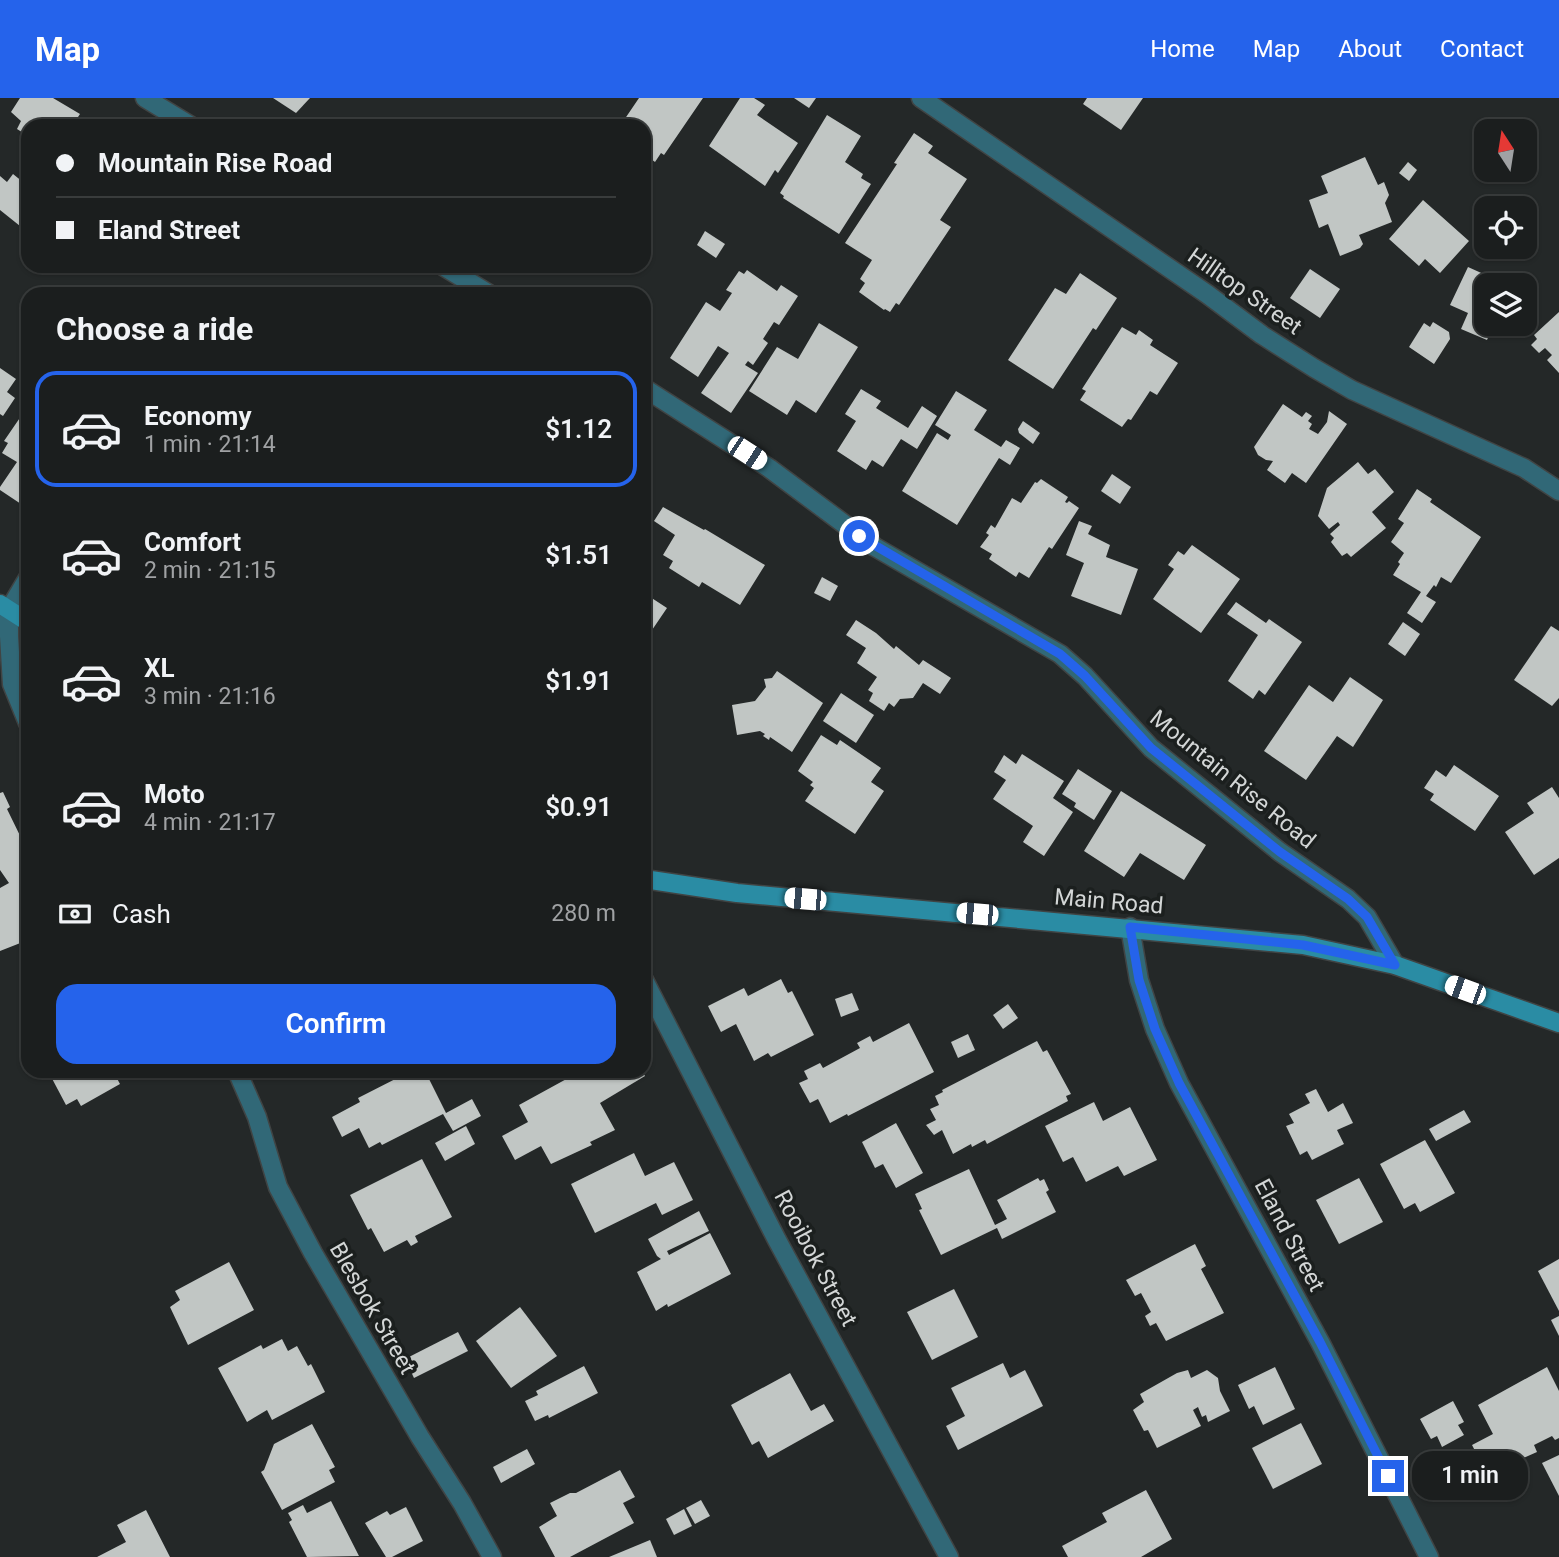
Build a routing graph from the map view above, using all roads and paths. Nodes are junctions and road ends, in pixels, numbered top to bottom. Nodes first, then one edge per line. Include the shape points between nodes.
1 (145, 98) edge
2 (921, 98) edge
3 (180, 119) edge
4 (454, 273) edge
5 (478, 287) edge
6 (651, 392) edge
7 (1559, 491) edge
8 (21, 587) edge
9 (5, 607) edge
10 (21, 617) edge
11 (21, 706) edge
12 (651, 880) edge
13 (1130, 927) junction
14 (1395, 965) junction
15 (651, 994) edge
16 (1559, 1023) edge
17 (240, 1078) edge
18 (492, 1557) edge
19 (949, 1557) edge
20 (1429, 1557) edge

1 - 3 street
2 - 7 street, Hilltop Street via 1314,368 1352,390 1524,468
4 - 5 street
6 - 14 street, Mountain Rise Road via 769,468 875,547 1060,654 1161,757 1280,852 1348,899 1367,917
8 - 9 street
9 - 10 main road
9 - 11 street via 12,684
12 - 13 main road, Main Road via 737,893
13 - 14 main road, Main Road via 1303,945
13 - 20 street, Eland Street via 1139,980 1179,1083 1320,1342
14 - 16 main road, Main Road
15 - 19 street, Rooibok Street via 777,1240
17 - 18 street, Blesbok Street via 278,1187

